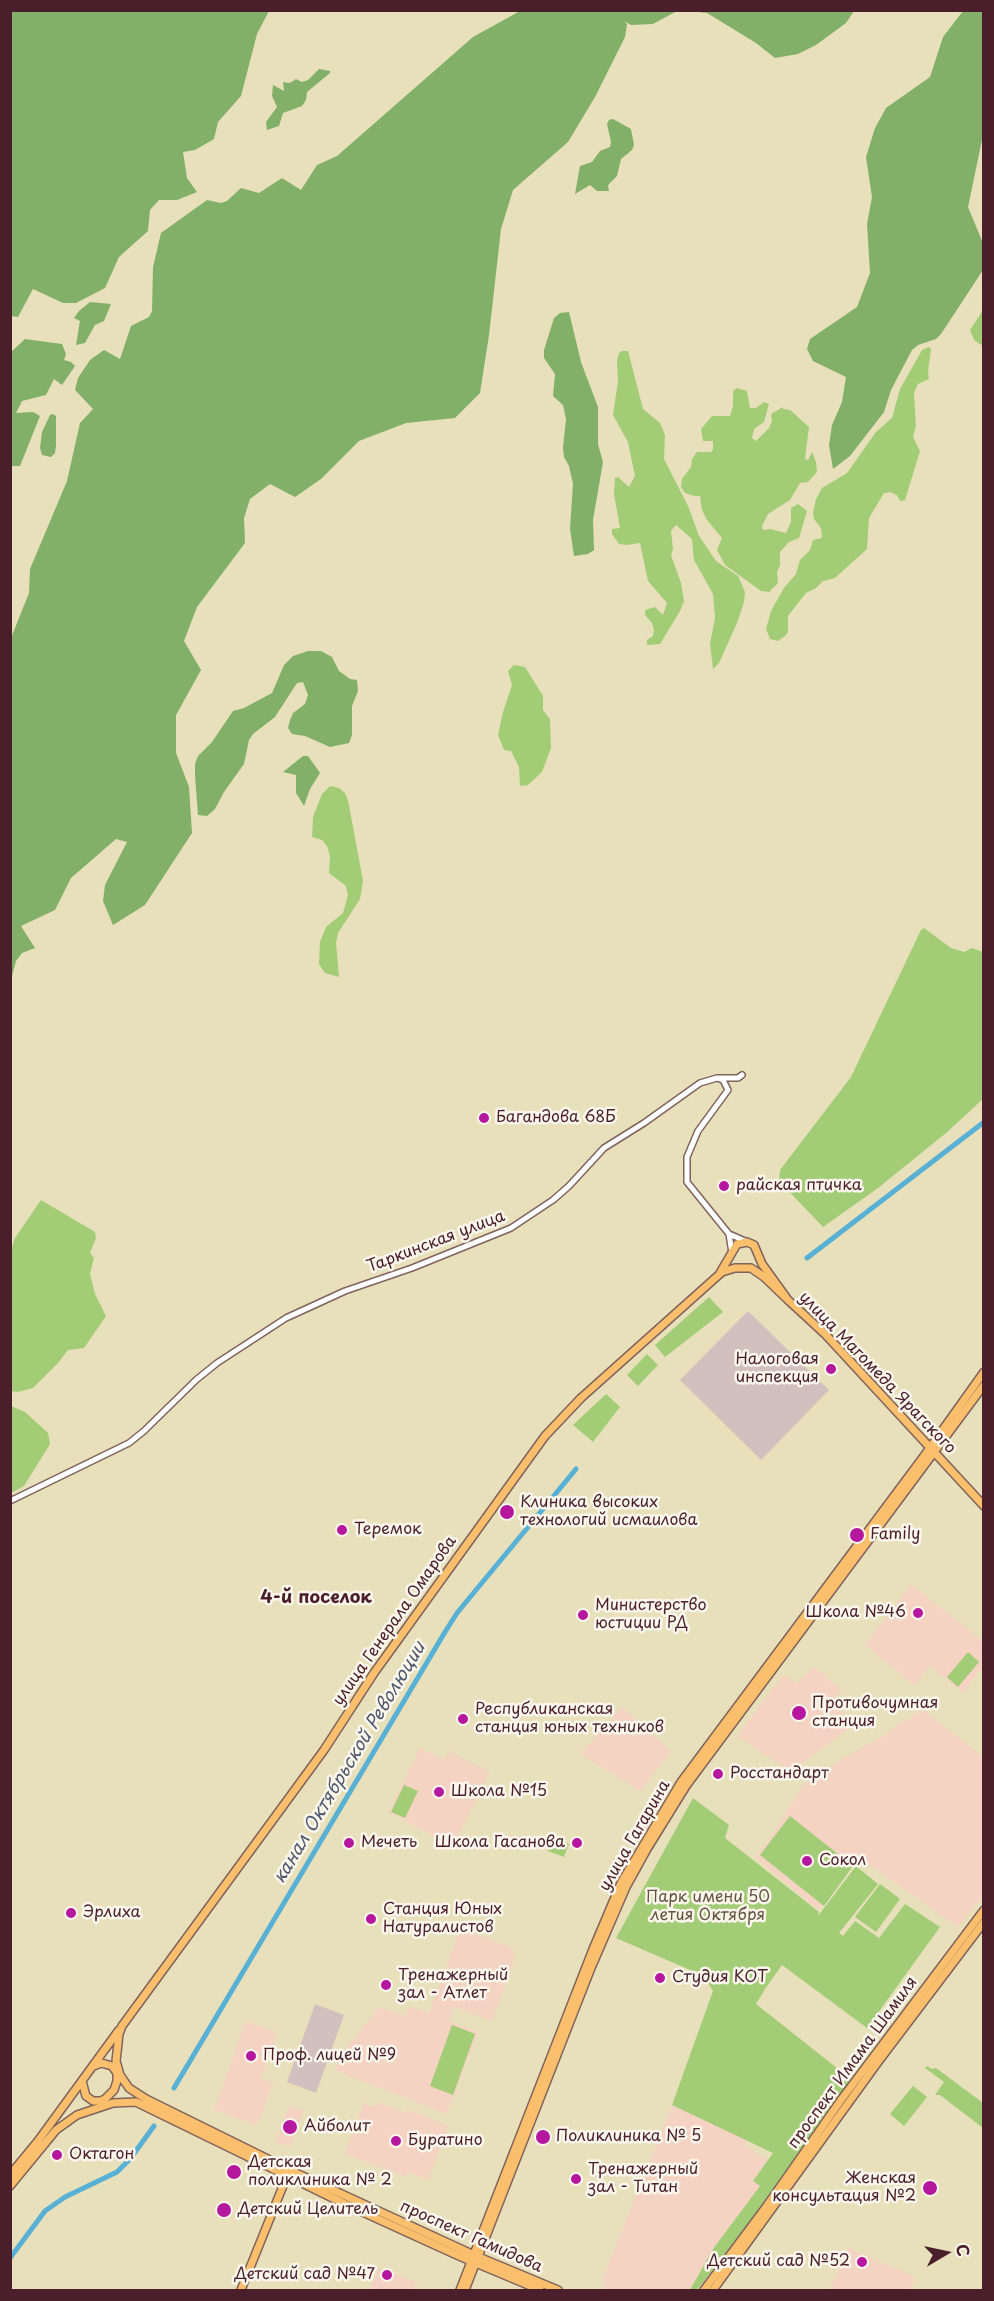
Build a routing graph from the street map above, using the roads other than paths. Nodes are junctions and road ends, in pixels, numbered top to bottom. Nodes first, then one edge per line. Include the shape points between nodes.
1 (742, 1075) dead end
2 (717, 1078) junction
3 (729, 1234) junction
4 (747, 1242) junction
5 (732, 1254) junction
6 (758, 1254) junction
7 (743, 1267) junction
8 (788, 1300) junction
9 (984, 1372) edge
10 (984, 1385) edge
11 (932, 1451) junction
12 (10, 1501) edge
13 (984, 1506) edge
14 (984, 1910) edge
15 (984, 1922) edge
16 (968, 1938) junction
17 (116, 2035) junction
18 (91, 2067) junction
19 (118, 2075) junction
20 (82, 2081) junction
21 (100, 2103) junction
22 (41, 2142) junction
23 (33, 2153) junction
24 (10, 2175) edge
25 (286, 2176) junction
26 (10, 2186) edge
27 (476, 2259) junction
28 (241, 2290) edge
29 (460, 2290) edge
30 (465, 2290) edge
31 (540, 2290) edge
32 (558, 2290) edge
33 (704, 2290) edge
34 (713, 2290) edge

1 - 2 street, Таркинская улица
2 - 3 street via 723,1080 728,1090 698,1131 686,1170 687,1182
2 - 12 street, Таркинская улица via 700,1083 604,1148 553,1200 511,1228 345,1291 286,1318 216,1363 144,1431 120,1447
3 - 4 street
3 - 5 street
4 - 5 main road via 737,1244
4 - 6 main road via 754,1245
5 - 7 main road
5 - 17 main road, улица Генерала Омарова via 722,1271 580,1398 544,1436
6 - 7 main road via 754,1263
6 - 8 main road, улица Магомеда Ярагского
7 - 8 main road via 764,1277
7 - 17 main road, улица Генерала Омарова via 722,1272 544,1436 374,1673 324,1750
8 - 11 main road, улица Магомеда Ярагского via 826,1335
9 - 11 main road
10 - 11 main road
11 - 13 main road, улица Магомеда Ярагского
11 - 27 main road, улица Гагарина via 692,1778 642,1858 591,1968
11 - 27 main road, улица Гагарина via 681,1782 621,1883 510,2162
14 - 16 main road, проспект Имама Шамиля
15 - 16 main road, проспект Имама Шамиля
16 - 33 main road, проспект Имама Шамиля via 841,2100
16 - 34 main road, проспект Имама Шамиля
17 - 18 main road
17 - 19 main road
18 - 19 main road via 101,2063 112,2067
18 - 20 main road
19 - 21 main road via 114,2090
19 - 27 main road, проспект Гамидова via 129,2088 152,2102
20 - 21 main road via 84,2092
20 - 22 main road
21 - 22 main road
21 - 25 main road, проспект Гамидова via 140,2103
22 - 23 main road
23 - 24 main road
23 - 26 main road
25 - 27 main road, проспект Гамидова
25 - 28 main road
27 - 29 main road, улица Гагарина
27 - 30 main road, улица Гагарина
27 - 31 main road, проспект Гамидова
27 - 32 main road, проспект Гамидова

